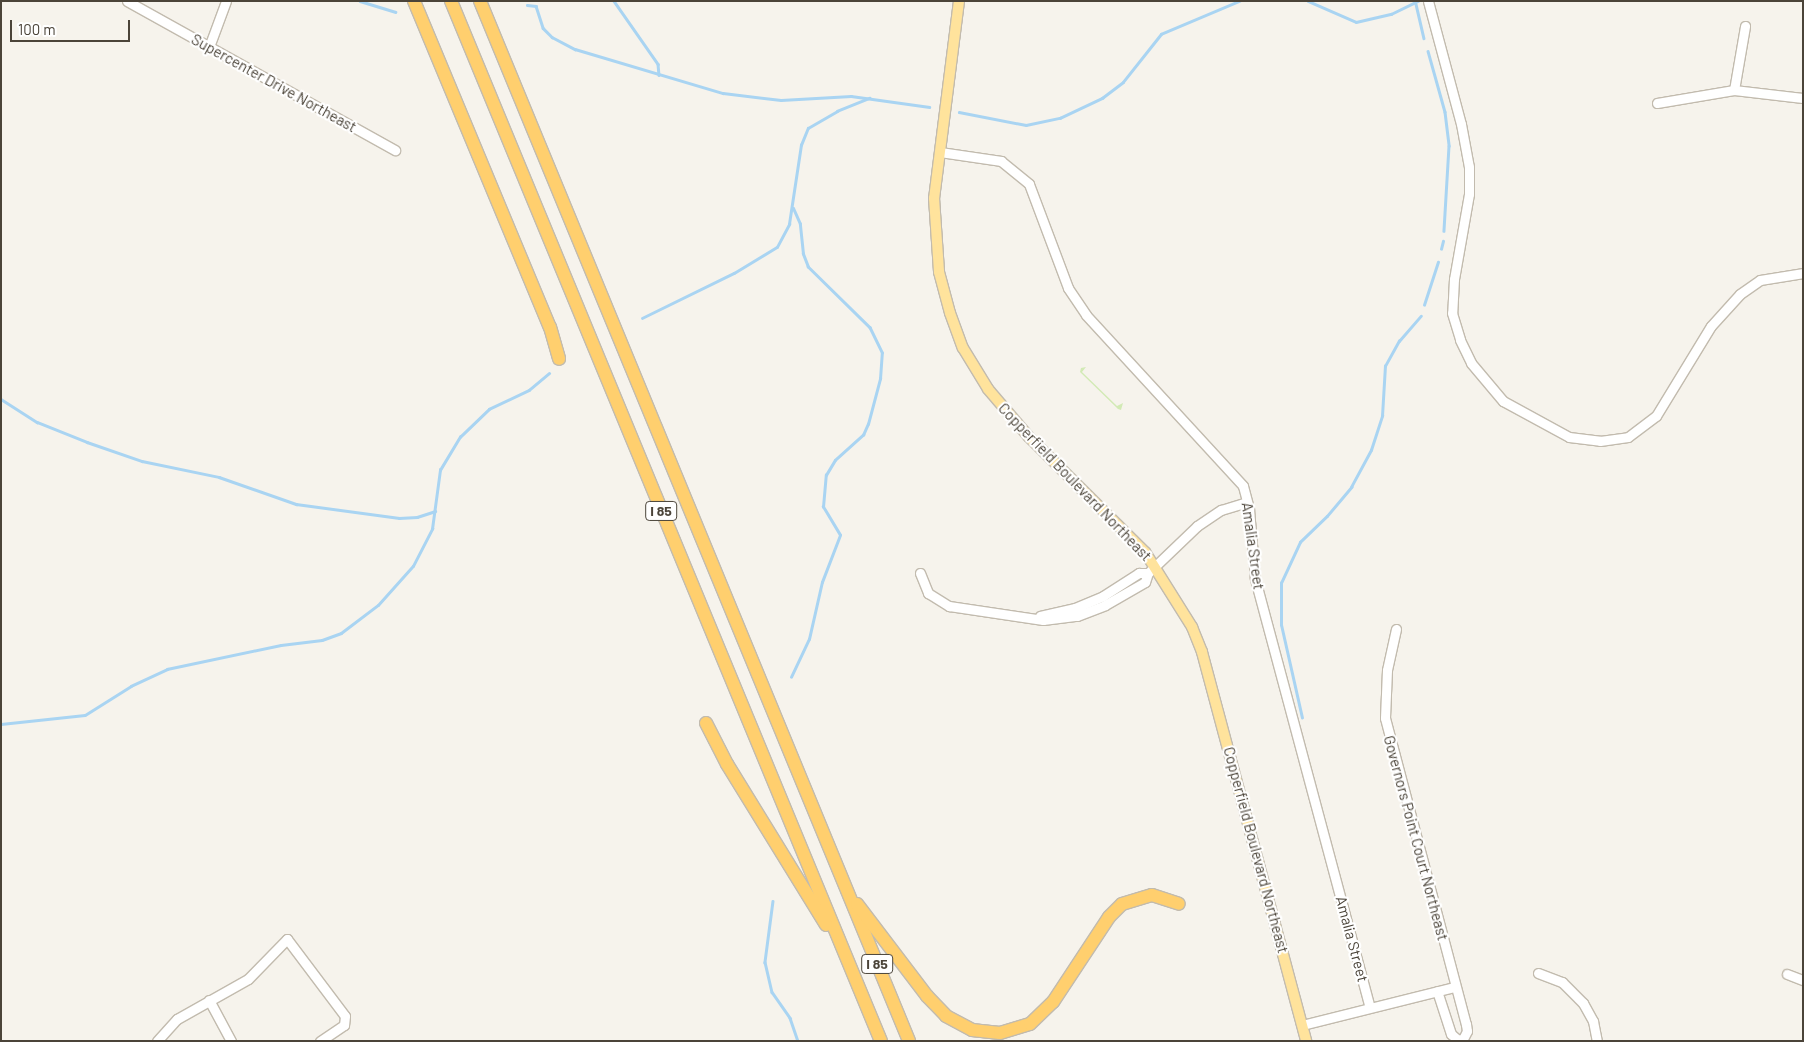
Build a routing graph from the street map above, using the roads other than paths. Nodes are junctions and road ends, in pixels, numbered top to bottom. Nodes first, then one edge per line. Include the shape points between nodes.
1 (127, 1) edge
2 (226, 1) edge
3 (414, 1) edge
4 (441, 1) edge
5 (451, 1) edge
6 (480, 1) edge
7 (959, 1) edge
8 (1428, 1) edge
9 (1744, 26) dead end
10 (209, 47) junction
11 (476, 63) junction
12 (1734, 90) junction
13 (1803, 98) edge
14 (1657, 103) dead end
15 (395, 150) dead end
16 (940, 152) junction
17 (1803, 273) edge
18 (559, 360) dead end
19 (1247, 502) junction
20 (1152, 570) junction
21 (920, 573) dead end
22 (1396, 629) dead end
23 (706, 723) dead end
24 (846, 888) junction
25 (1178, 904) dead end
26 (847, 959) junction
27 (1538, 973) dead end
28 (1786, 974) dead end
29 (1803, 980) edge
30 (1454, 987) junction
31 (1437, 991) junction
32 (209, 1000) junction
33 (1370, 1008) junction
34 (1302, 1025) junction
35 (157, 1041) edge
36 (231, 1041) edge
37 (320, 1041) edge
38 (881, 1041) edge
39 (909, 1041) edge
40 (1306, 1041) edge
41 (1597, 1041) edge

1 - 10 street, Supercenter Drive Northeast
2 - 10 street
3 - 18 highway via 550,327
4 - 11 highway
5 - 11 highway, I 85
6 - 24 highway, I 85
7 - 16 main road, Copperfield Boulevard Northeast
8 - 17 street via 1457,108 1469,168 1466,218 1454,279 1454,323 1476,370 1503,401 1569,437 1600,441 1628,437 1656,416 1711,326 1740,294 1760,280
9 - 12 street
10 - 15 street, Supercenter Drive Northeast
11 - 26 highway, I 85
12 - 13 street
12 - 14 street
16 - 19 street, Amalia Street via 1001,161 1029,184 1068,288 1086,314 1243,486
16 - 20 main road, Copperfield Boulevard Northeast via 934,198 934,240 939,272 963,348 988,389 1011,418 1121,527
19 - 20 street via 1222,510 1197,526
19 - 33 street, Amalia Street via 1258,588
20 - 21 street via 1145,582 1105,605 1077,616 1043,620 949,606 928,593
20 - 34 main road, Copperfield Boulevard Northeast via 1184,612 1202,652
22 - 30 street, Governors Point Court Northeast via 1387,670 1385,718
23 - 26 highway via 727,764
24 - 25 highway via 922,990 946,1016 972,1030 986,1033 1016,1030 1043,1013 1109,917 1122,904 1152,895
24 - 39 highway, I 85
26 - 38 highway, I 85
27 - 41 street via 1562,982 1583,1003
28 - 29 street
30 - 31 street
30 - 31 street, Governors Point Court Northeast via 1467,1031 1463,1039 1458,1040 1451,1034
31 - 33 street
32 - 35 street via 176,1019
32 - 36 street
32 - 37 street via 248,978 287,939 345,1016 344,1025
33 - 34 street
34 - 40 main road, Copperfield Boulevard Northeast

